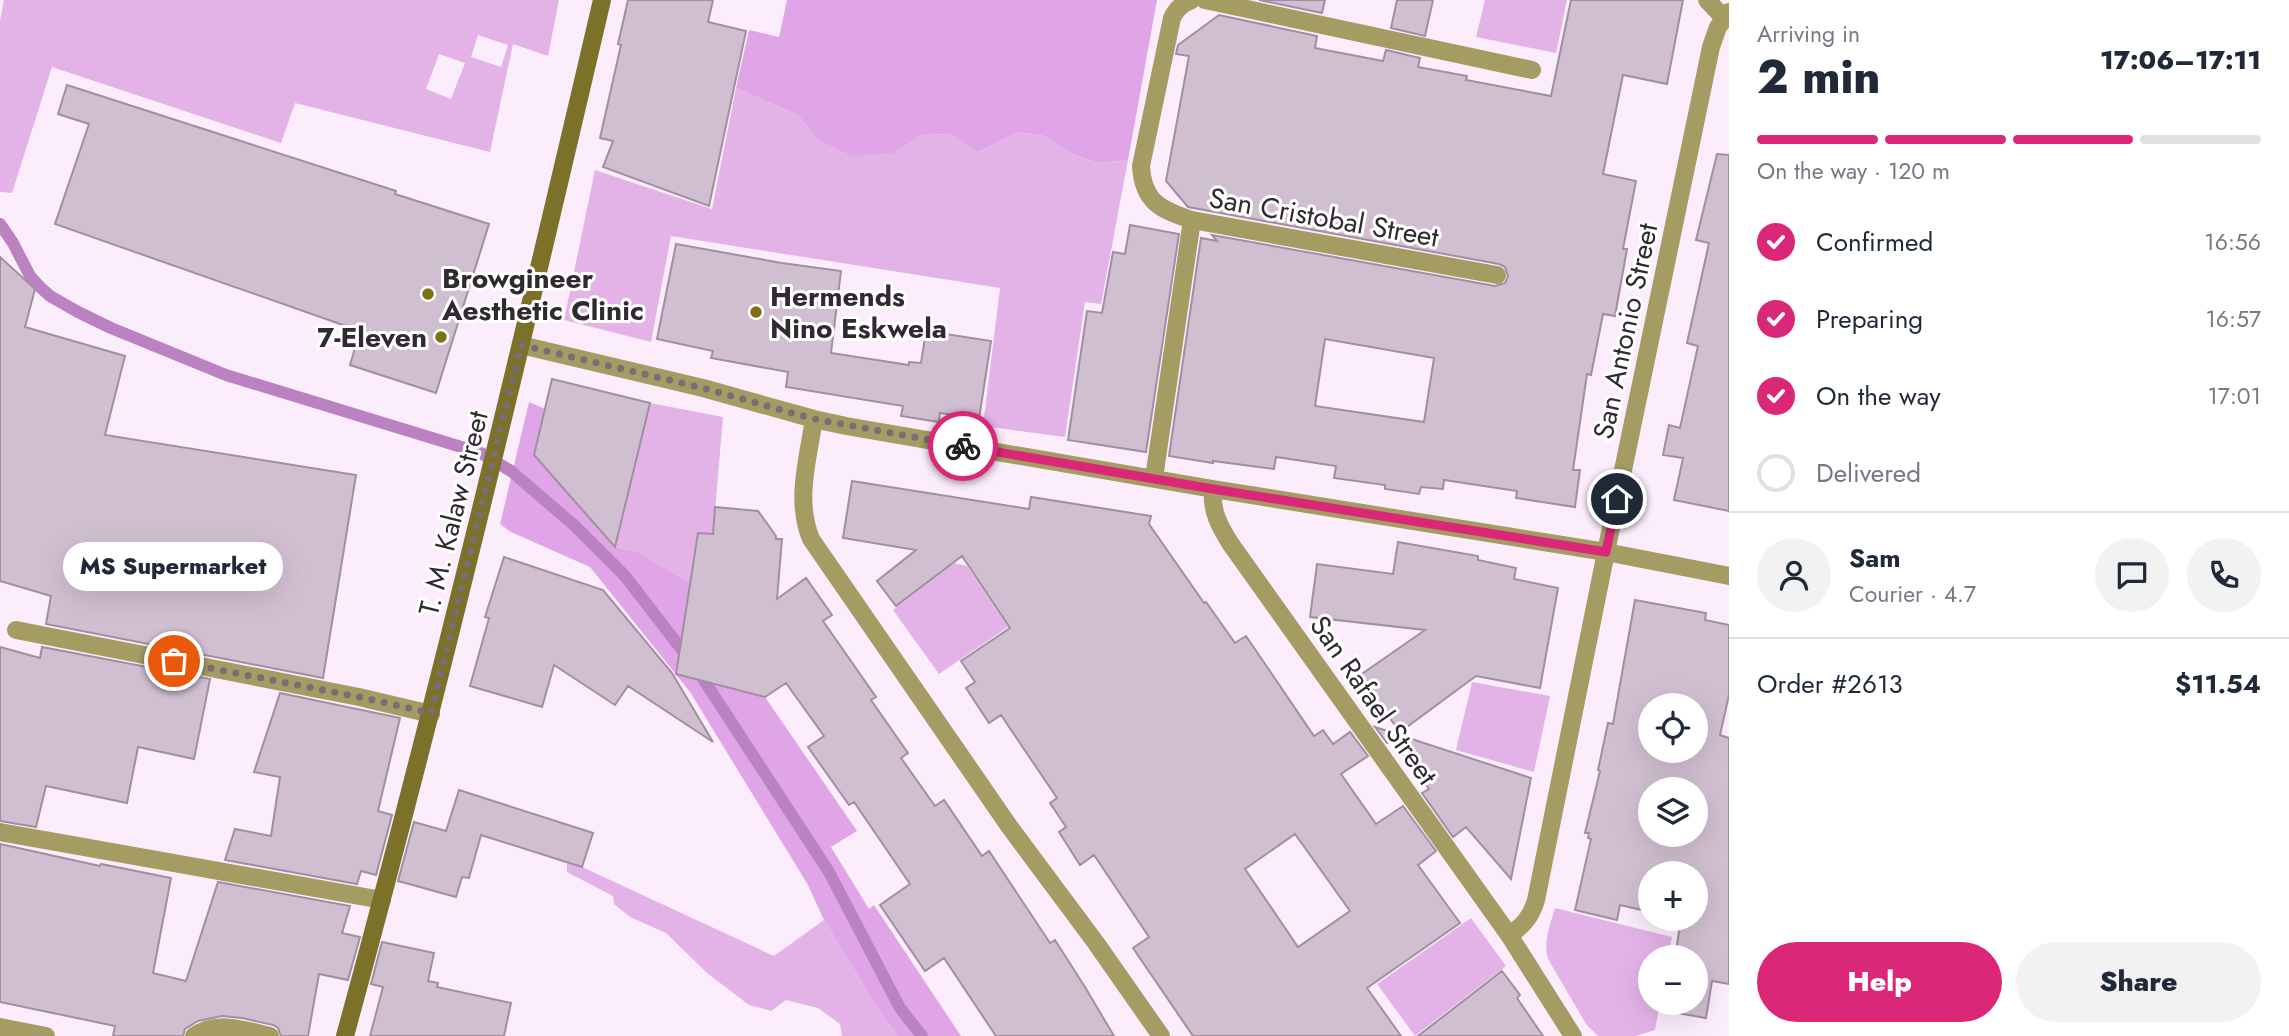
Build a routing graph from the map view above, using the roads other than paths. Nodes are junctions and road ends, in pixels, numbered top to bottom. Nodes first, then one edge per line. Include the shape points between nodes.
1 (602, 0) edge
2 (1192, 0) edge
3 (1205, 0) edge
4 (1707, 0) edge
5 (1726, 15) edge
6 (1532, 70) dead end
7 (1192, 220) junction
8 (1496, 275) dead end
9 (521, 345) junction
10 (814, 419) junction
11 (1154, 478) junction
12 (1213, 489) junction
13 (1606, 552) junction
14 (1729, 576) edge
15 (16, 629) dead end
16 (431, 713) junction
17 (0, 832) edge
18 (382, 900) junction
19 (1509, 935) junction
20 (0, 1027) edge
21 (46, 1036) edge
22 (194, 1036) edge
23 (270, 1036) edge
24 (345, 1036) edge
25 (1161, 1036) edge
26 (1573, 1036) edge

1 - 9 street, T. M. Kalaw Street
2 - 7 street via 1172,18 1142,180 1157,205
3 - 6 street
4 - 5 street
5 - 13 street, San Antonio Street via 1712,47
7 - 8 street, San Cristobal Street
7 - 11 street, San Cristobal Street
9 - 10 street
9 - 16 street, T. M. Kalaw Street
10 - 11 street
10 - 25 street via 802,509 811,539
11 - 12 street
12 - 13 street
12 - 19 street, San Rafael Street via 1214,514 1230,543
13 - 14 street
13 - 19 street, San Antonio Street via 1536,901 1529,917
15 - 16 street
16 - 18 street, T. M. Kalaw Street
17 - 18 street
18 - 24 street, T. M. Kalaw Street
19 - 26 street, San Rafael Street
20 - 21 street
22 - 23 street via 214,1026

